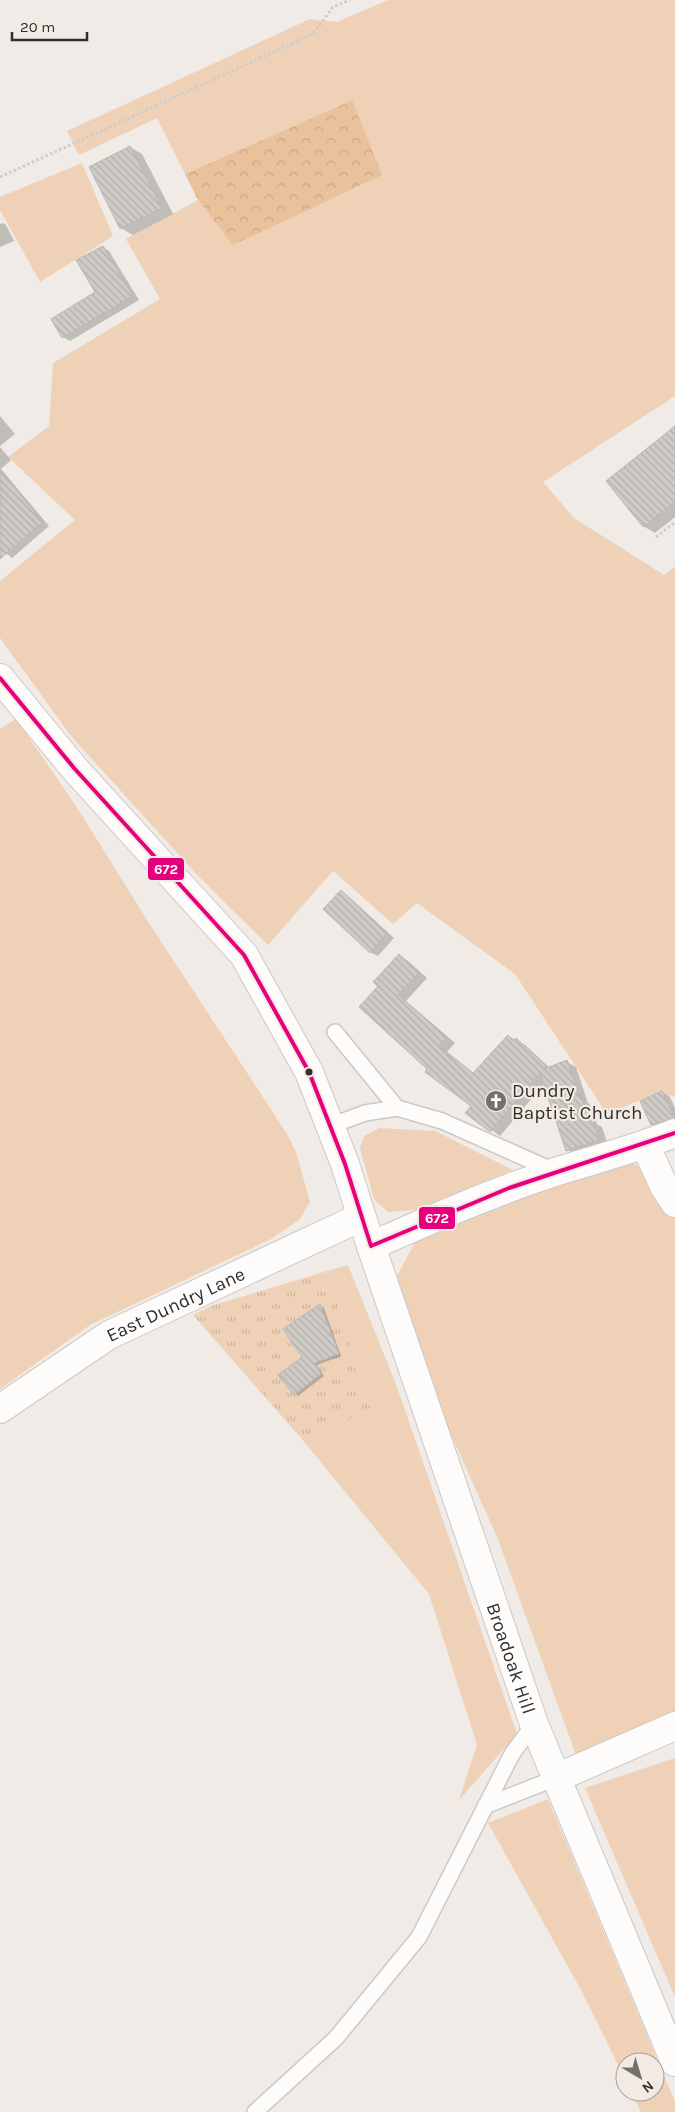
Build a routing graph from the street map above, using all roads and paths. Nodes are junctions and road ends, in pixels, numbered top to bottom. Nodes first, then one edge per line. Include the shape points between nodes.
1 (350, 0) edge
2 (0, 177) edge
3 (675, 522) edge
4 (656, 537) dead end
5 (0, 678) edge
6 (335, 1032) dead end
7 (398, 1108) junction
8 (330, 1126) junction
9 (675, 1133) edge
10 (645, 1146) junction
11 (555, 1172) junction
12 (675, 1202) edge
13 (361, 1217) junction
14 (372, 1246) junction
15 (0, 1409) edge
16 (534, 1724) junction
17 (675, 1726) edge
18 (556, 1778) junction
19 (485, 1806) junction
20 (675, 2062) edge
21 (255, 2112) edge

1 - 2 path via 333,7 313,34
3 - 4 path
5 - 8 street, Broadoak Hill via 74,768 244,955 309,1072
6 - 7 lane
7 - 8 lane via 365,1113
7 - 11 lane via 442,1122
8 - 13 street, Broadoak Hill
9 - 10 street
10 - 11 street
10 - 12 street
11 - 14 street via 457,1208
13 - 14 street, Broadoak Hill
13 - 15 street, East Dundry Lane via 109,1335
14 - 16 street, Broadoak Hill
16 - 18 street, Broadoak Hill
16 - 19 lane via 512,1754
17 - 18 street
18 - 19 lane
18 - 20 street, Broadoak Hill
19 - 21 lane via 419,1937 336,2038

